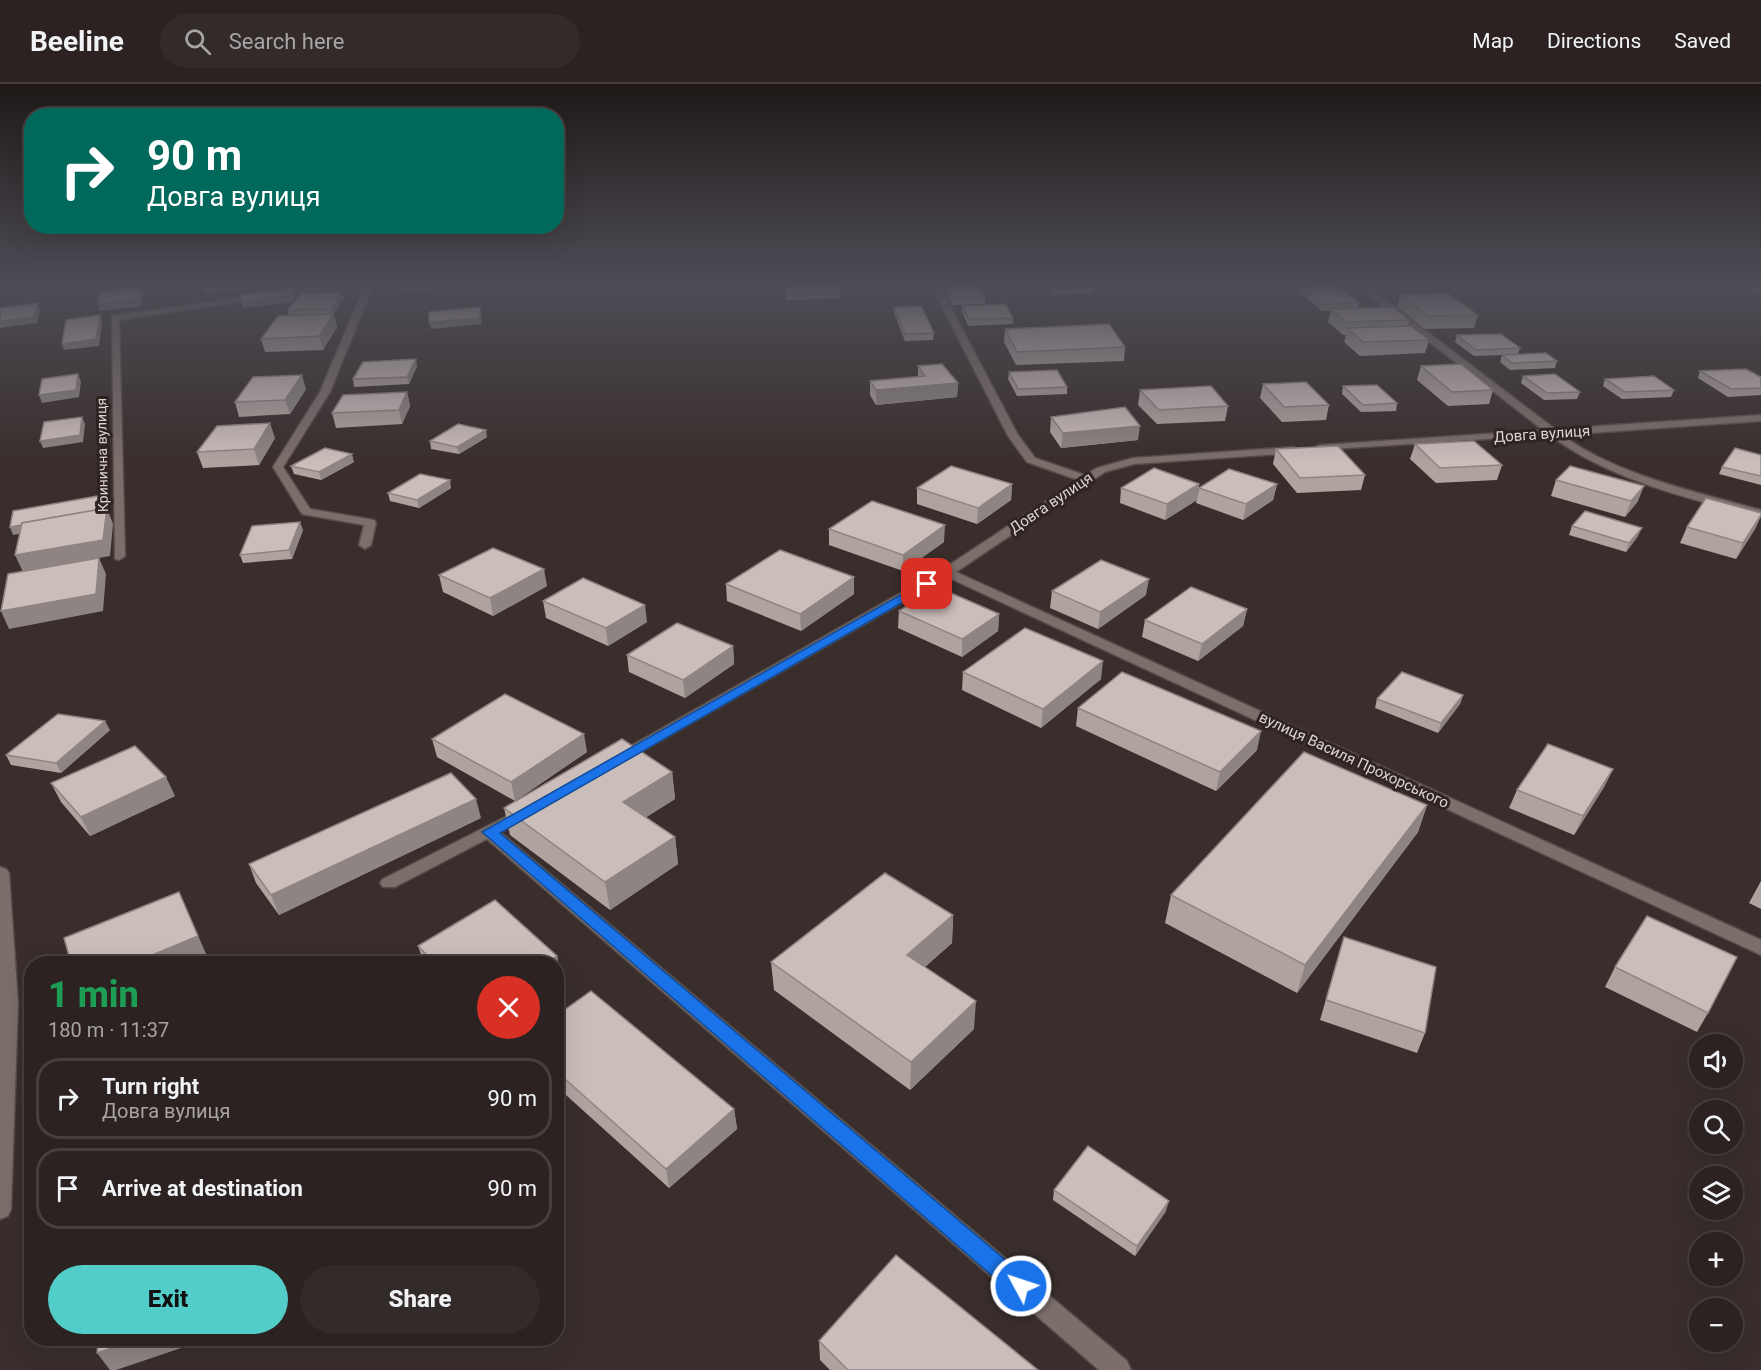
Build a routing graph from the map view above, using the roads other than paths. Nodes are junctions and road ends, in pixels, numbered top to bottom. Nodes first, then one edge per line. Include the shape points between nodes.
1 (115, 343) edge
2 (345, 343) edge
3 (965, 343) edge
4 (1434, 343) edge
5 (1761, 418) edge
6 (1550, 433) junction
7 (1085, 479) junction
8 (1761, 514) edge
9 (365, 545) dead end
10 (119, 556) dead end
11 (947, 572) junction
12 (604, 767) edge
13 (531, 808) edge
14 (489, 832) junction
15 (0, 873) edge
16 (389, 883) dead end
17 (1761, 948) edge
18 (0, 1209) edge
19 (1118, 1370) edge

1 - 10 street, Кринична вулиця
2 - 9 street via 325,392 278,467 306,512 370,523
3 - 7 street via 1013,436 1031,460
4 - 6 street
5 - 6 street, Довга вулиця
6 - 7 street, Довга вулиця via 1133,461
6 - 8 street via 1605,465
7 - 11 street, Довга вулиця
11 - 12 street, Довга вулиця
11 - 17 street, вулиця Василя Прохорського
13 - 14 street
14 - 16 street
14 - 19 street
15 - 18 street via 8,1003

